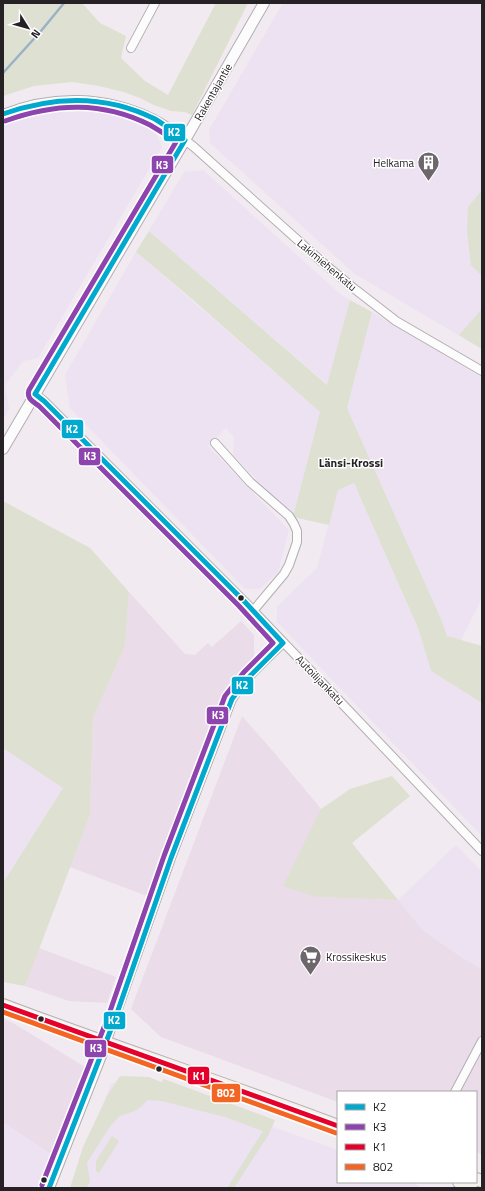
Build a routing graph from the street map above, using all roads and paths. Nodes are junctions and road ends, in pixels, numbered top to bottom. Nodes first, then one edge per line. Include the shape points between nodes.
1 (155, 3) edge
2 (264, 3) edge
3 (131, 48) dead end
4 (3, 114) edge
5 (185, 140) junction
6 (482, 371) edge
7 (36, 394) junction
8 (215, 443) dead end
9 (3, 449) edge
10 (253, 611) junction
11 (283, 642) junction
12 (482, 851) edge
13 (3, 1005) edge
14 (482, 1041) edge
15 (106, 1043) junction
16 (456, 1091) edge
17 (337, 1126) edge
18 (461, 1183) edge
19 (49, 1188) edge
20 (470, 1188) edge

1 - 3 street
2 - 5 street, Rakentajantie
4 - 5 street, Lakimiehenkatu via 52,100 101,102 142,114 161,123
5 - 6 street, Lakimiehenkatu via 356,290 396,321
5 - 7 street, Rakentajantie
7 - 9 street, Rakentajantie
7 - 10 street, Autoilijankatu
8 - 10 street via 250,482 289,516 297,531 297,542 289,565
10 - 11 street, Autoilijankatu
11 - 12 street, Autoilijankatu
11 - 15 street via 232,699 171,858
13 - 15 main road
14 - 16 street
15 - 17 main road
15 - 19 street
18 - 20 main road

